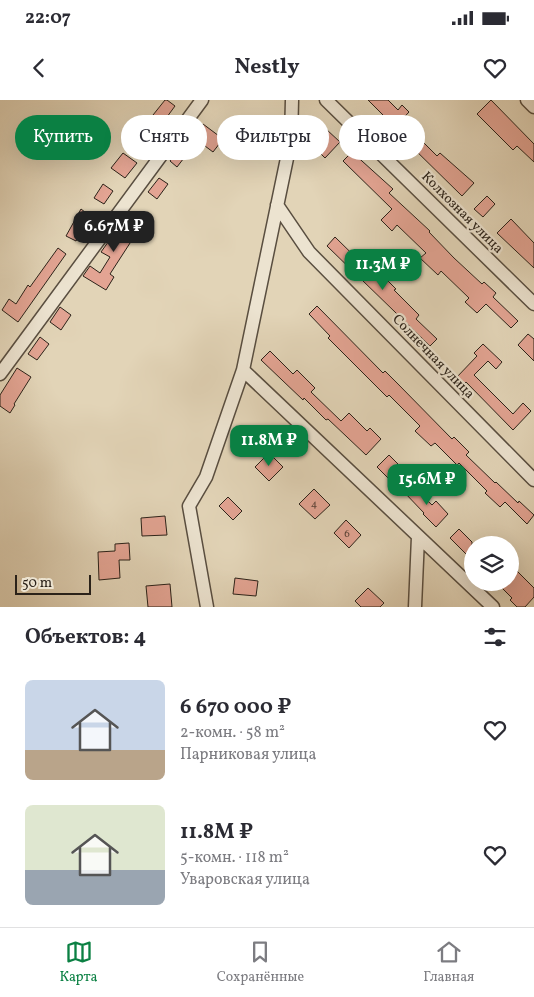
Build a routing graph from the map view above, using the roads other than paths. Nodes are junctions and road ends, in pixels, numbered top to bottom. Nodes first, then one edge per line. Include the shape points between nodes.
1 (202, 100) edge
2 (292, 100) edge
3 (326, 100) edge
4 (527, 100) edge
5 (534, 107) edge
6 (277, 205) junction
7 (534, 304) edge
8 (243, 370) junction
9 (0, 374) edge
10 (534, 480) edge
11 (418, 538) junction
12 (207, 607) edge
13 (415, 607) edge
14 (493, 607) edge

1 - 9 street
2 - 6 street via 291,139
3 - 7 street, Колхозная улица
4 - 5 street
6 - 8 street
6 - 10 street, Солнечная улица via 309,252
8 - 11 street
8 - 12 street via 206,477 189,506
11 - 13 street
11 - 14 street

